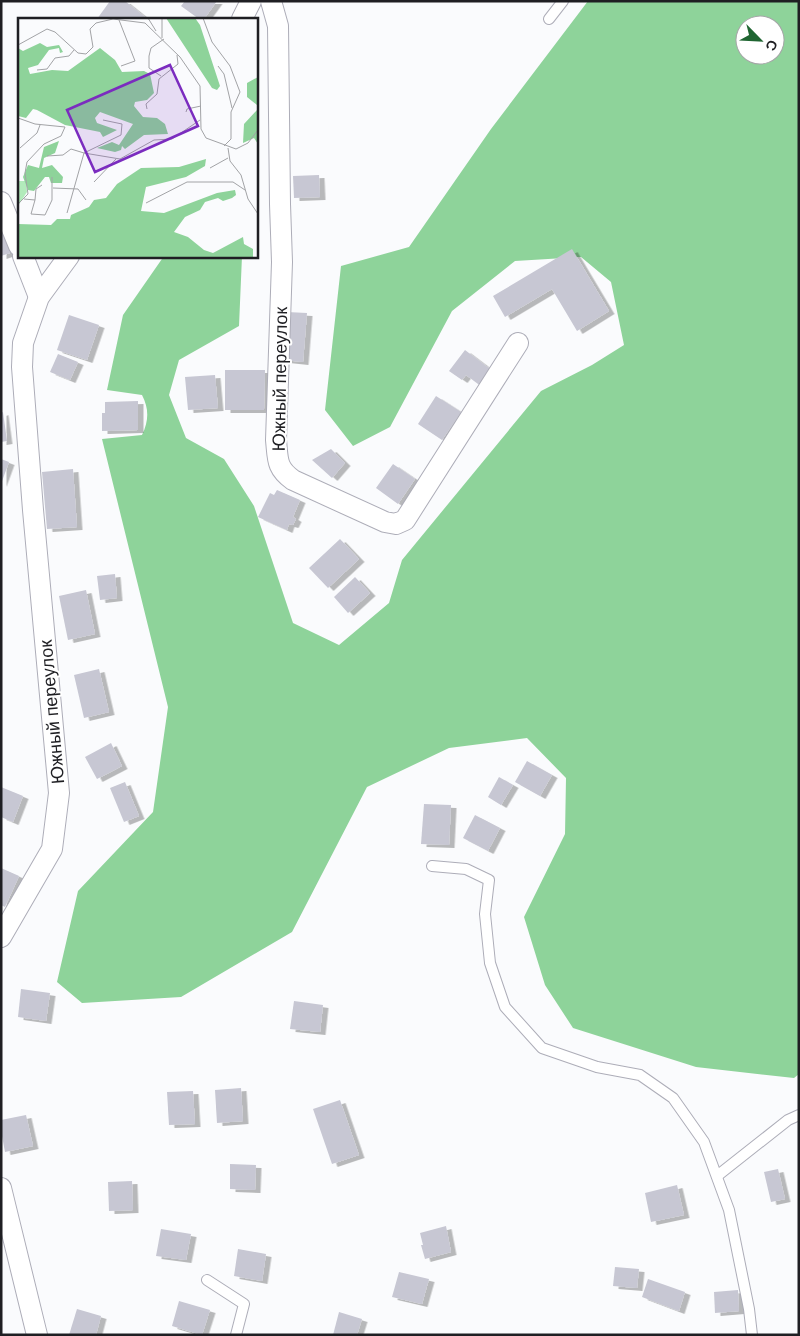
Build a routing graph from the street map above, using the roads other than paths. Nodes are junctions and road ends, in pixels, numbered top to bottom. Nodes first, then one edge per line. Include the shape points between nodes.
1 (251, 1) edge
2 (271, 1) edge
3 (563, 1) edge
4 (242, 18) edge
5 (549, 19) dead end
6 (1, 202) edge
7 (18, 244) edge
8 (24, 258) edge
9 (68, 258) edge
10 (39, 297) junction
11 (518, 343) dead end
12 (432, 866) dead end
13 (1, 937) edge
14 (799, 1115) edge
15 (717, 1176) junction
16 (1, 1188) edge
17 (208, 1280) dead end
18 (37, 1335) edge
19 (236, 1335) edge
20 (752, 1335) edge

1 - 4 street
2 - 11 street, Южный переулок via 278,26 282,262 276,440 279,465 284,473 385,522 396,524 405,520
3 - 5 lane
6 - 7 street
8 - 10 street
9 - 10 street, Южный переулок
10 - 13 street, Южный переулок via 23,343 22,367 59,792 52,849
12 - 15 lane via 466,869 489,880 485,914 490,964 504,1007 542,1048 597,1068 640,1075 673,1098 704,1142
14 - 15 lane via 788,1120
15 - 20 lane via 730,1210
16 - 18 street
17 - 19 lane via 244,1304

